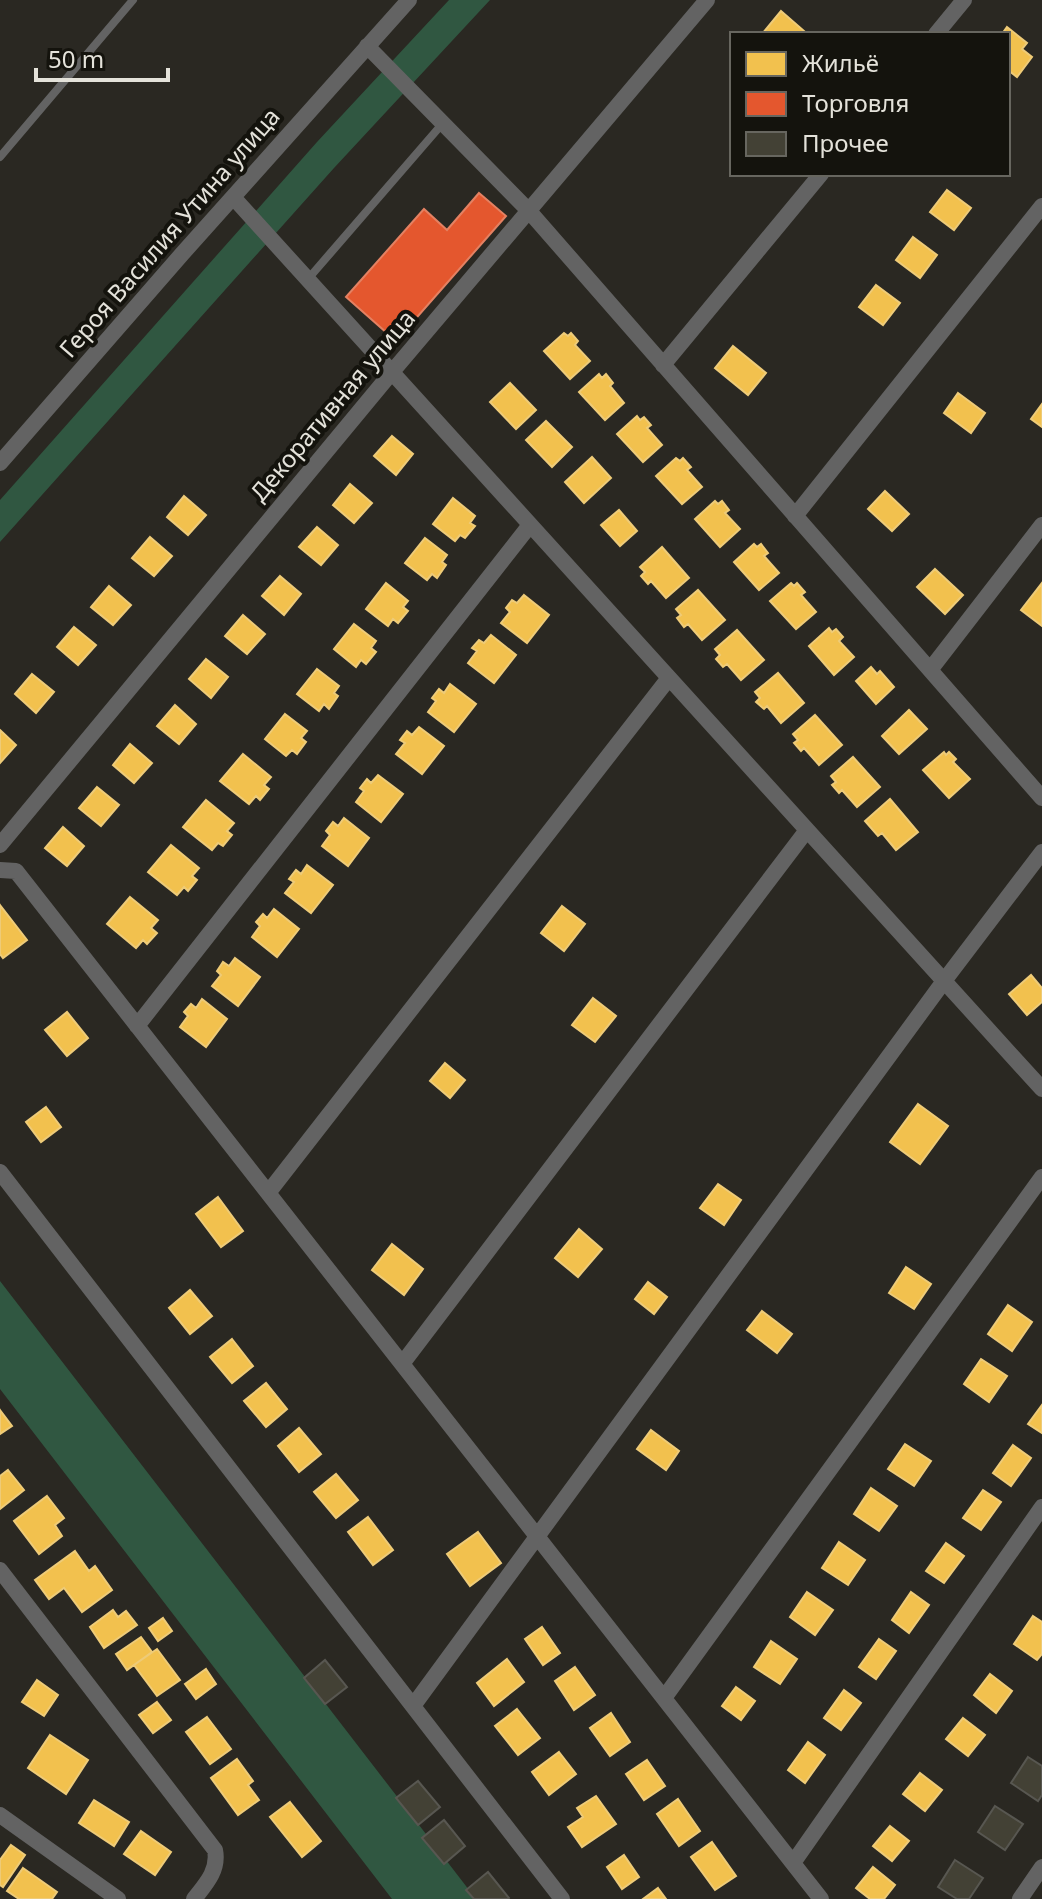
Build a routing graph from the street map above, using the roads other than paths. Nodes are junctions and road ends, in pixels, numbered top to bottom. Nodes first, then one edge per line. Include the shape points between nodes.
1 (133, 0) edge
2 (409, 0) edge
3 (707, 0) edge
4 (964, 0) edge
5 (938, 32) edge
6 (367, 46) junction
7 (443, 123) junction
8 (0, 157) edge
9 (819, 176) edge
10 (233, 197) junction
11 (1042, 206) edge
12 (529, 211) junction
13 (308, 279) junction
14 (663, 365) junction
15 (392, 372) junction
16 (0, 463) edge
17 (795, 516) junction
18 (530, 525) junction
19 (1042, 525) edge
20 (930, 670) junction
21 (669, 678) junction
22 (1042, 798) edge
23 (807, 830) junction
24 (0, 845) edge
25 (1042, 852) edge
26 (0, 870) edge
27 (944, 981) junction
28 (137, 1026) junction
29 (1042, 1089) edge
30 (0, 1172) edge
31 (1042, 1177) edge
32 (268, 1193) junction
33 (402, 1364) junction
34 (1042, 1507) edge
35 (537, 1537) junction
36 (0, 1570) edge
37 (664, 1698) junction
38 (413, 1706) junction
39 (0, 1815) edge
40 (793, 1863) junction
41 (1042, 1867) edge
42 (118, 1899) edge
43 (194, 1899) edge
44 (562, 1899) edge
45 (821, 1899) edge
46 (1020, 1899) edge

1 - 8 lane
2 - 6 street, Героя Василия Утина улица
3 - 12 street, Декоративная улица
4 - 5 street
6 - 7 street
6 - 10 street, Героя Василия Утина улица
7 - 12 street
7 - 13 lane
9 - 14 street
10 - 13 street
10 - 16 street, Героя Василия Утина улица
11 - 17 street
12 - 14 street
12 - 15 street, Декоративная улица
13 - 15 street
14 - 17 street
15 - 18 street
15 - 24 street, Декоративная улица
17 - 20 street
18 - 21 street
18 - 28 street
19 - 20 street
20 - 22 street
21 - 23 street
21 - 32 street
23 - 27 street
23 - 33 street
25 - 27 street
26 - 28 street via 16,871
27 - 29 street
27 - 35 street
28 - 32 street
30 - 38 street
31 - 37 street
32 - 33 street
33 - 35 street
34 - 40 street
35 - 37 street
35 - 38 street
36 - 43 street via 215,1850 212,1875
37 - 40 street
38 - 44 street
39 - 42 street
40 - 45 street
41 - 46 street

